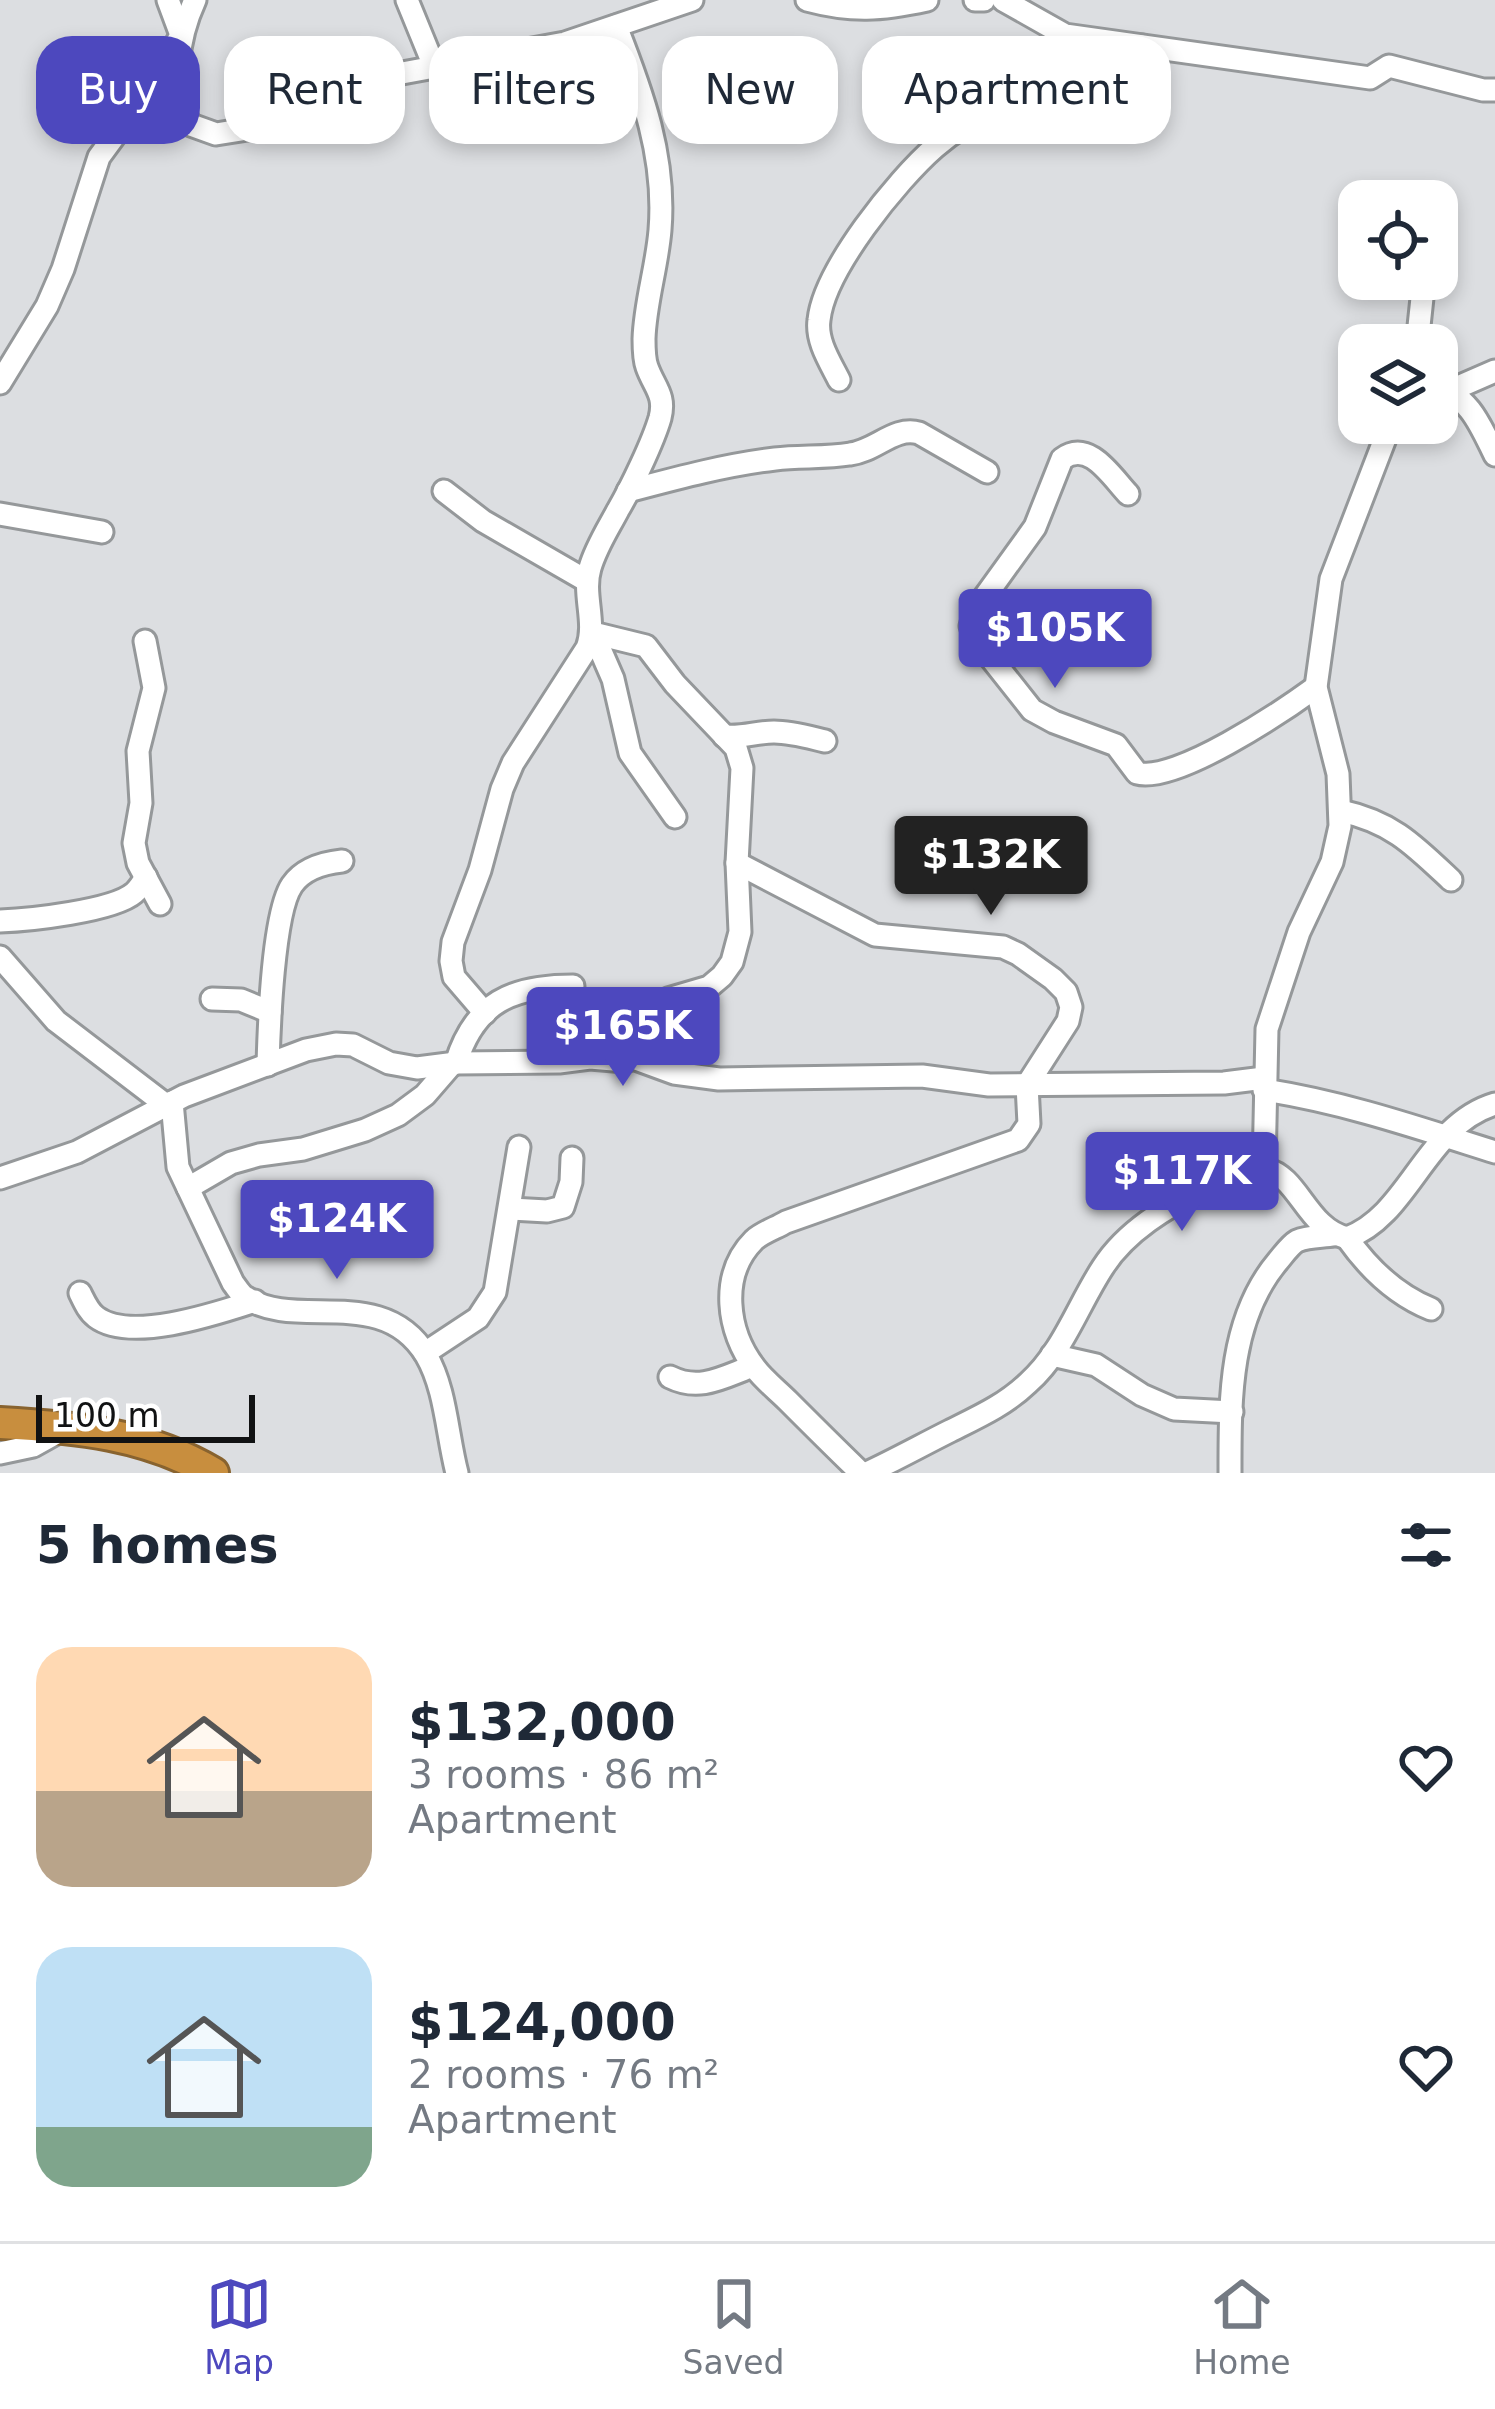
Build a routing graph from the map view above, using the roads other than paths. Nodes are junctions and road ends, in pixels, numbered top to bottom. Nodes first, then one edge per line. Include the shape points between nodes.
1 (168, 0) edge
2 (195, 0) edge
3 (407, 0) edge
4 (692, 0) edge
5 (806, 0) edge
6 (927, 0) edge
7 (975, 0) edge
8 (984, 0) edge
9 (1003, 0) edge
10 (848, 4) edge
11 (616, 26) junction
12 (181, 35) junction
13 (586, 36) edge
14 (1078, 36) edge
15 (1171, 50) edge
16 (429, 54) edge
17 (429, 67) edge
18 (1495, 90) edge
19 (939, 144) edge
20 (1495, 371) edge
21 (839, 380) dead end
22 (0, 383) edge
23 (1458, 385) edge
24 (1458, 399) edge
25 (1383, 444) edge
26 (1495, 455) edge
27 (987, 472) dead end
28 (628, 490) junction
29 (444, 491) dead end
30 (1128, 494) dead end
31 (0, 514) edge
32 (102, 532) dead end
33 (587, 581) junction
34 (593, 633) junction
35 (145, 641) dead end
36 (1316, 687) junction
37 (724, 736) junction
38 (825, 741) dead end
39 (1341, 811) junction
40 (675, 818) dead end
41 (342, 861) dead end
42 (737, 863) junction
43 (146, 877) junction
44 (1451, 880) dead end
45 (160, 904) dead end
46 (0, 921) edge
47 (0, 957) edge
48 (573, 986) dead end
49 (212, 999) dead end
50 (270, 1012) junction
51 (485, 1013) junction
52 (633, 1058) junction
53 (454, 1064) junction
54 (268, 1065) junction
55 (1264, 1084) junction
56 (1027, 1085) junction
57 (169, 1104) junction
58 (1495, 1104) edge
59 (1446, 1134) junction
60 (519, 1148) dead end
61 (1495, 1152) edge
62 (572, 1158) dead end
63 (1264, 1169) junction
64 (0, 1178) edge
65 (188, 1188) junction
66 (511, 1210) junction
67 (1340, 1237) junction
68 (80, 1293) dead end
69 (255, 1301) junction
70 (1431, 1309) dead end
71 (425, 1353) junction
72 (1052, 1355) junction
73 (753, 1366) junction
74 (670, 1377) dead end
75 (1232, 1412) junction
76 (0, 1423) edge
77 (68, 1426) junction
78 (0, 1453) edge
79 (213, 1473) edge
80 (457, 1473) edge
81 (864, 1473) edge
82 (1230, 1473) edge

1 - 12 street
2 - 12 street
3 - 16 street
4 - 11 street
5 - 10 street
6 - 10 street via 887,9
7 - 8 street
9 - 14 street
11 - 13 street
11 - 28 street via 652,129 661,196 644,340 662,410
12 - 17 street via 186,119 215,134 259,127 375,78
12 - 22 street via 99,157 47,306
15 - 18 street via 1370,77 1389,66
19 - 21 street via 858,238 823,302 818,329
20 - 23 street
24 - 26 street
25 - 36 street via 1330,579
27 - 28 street via 905,430 861,453 775,459
28 - 33 street
29 - 33 street
30 - 36 street via 1094,458 1064,457 1035,526 976,609 975,638 1025,704 1108,740 1134,770 1150,775 1272,719
31 - 32 street
33 - 34 street
34 - 37 street via 646,646
34 - 40 street via 631,753
34 - 51 street via 513,764 453,942 454,977
35 - 43 street via 154,688 137,757 134,843
36 - 39 street
37 - 38 street via 781,732
37 - 42 street via 742,768
39 - 44 street via 1408,838
39 - 55 street via 1332,862 1270,1016
41 - 50 street via 324,863 290,887
42 - 52 street via 740,932 731,962 709,987 668,999
42 - 56 street via 862,930 1003,947 1053,980 1066,992 1068,1022
43 - 45 street
43 - 46 street via 114,903
47 - 57 street via 56,1021
48 - 51 street via 513,992
49 - 50 street
50 - 54 street
51 - 53 street
52 - 53 street
52 - 56 street via 719,1079 922,1076
53 - 54 street via 417,1068 336,1044
53 - 65 street via 398,1115 303,1149 231,1163
54 - 57 street
55 - 56 street
55 - 59 street
55 - 63 street
56 - 73 street via 1030,1124 1018,1140 786,1222 751,1243 730,1298
57 - 64 street via 77,1152
57 - 65 street
58 - 59 street
59 - 61 street
59 - 67 street via 1364,1232
60 - 66 street
62 - 66 street via 563,1207
63 - 67 street via 1282,1177
63 - 72 street via 1199,1190 1123,1241
65 - 69 street via 233,1283
66 - 71 street via 486,1309
67 - 70 street via 1393,1287
67 - 75 street via 1293,1243 1269,1271 1244,1319
68 - 69 street via 92,1315 130,1325 185,1322
69 - 71 street via 375,1317
71 - 80 street
72 - 75 street via 1096,1365 1174,1409
72 - 81 street via 996,1409
73 - 74 street via 692,1385
73 - 81 street
75 - 82 street
76 - 77 highway
77 - 78 street
77 - 79 highway via 166,1450

